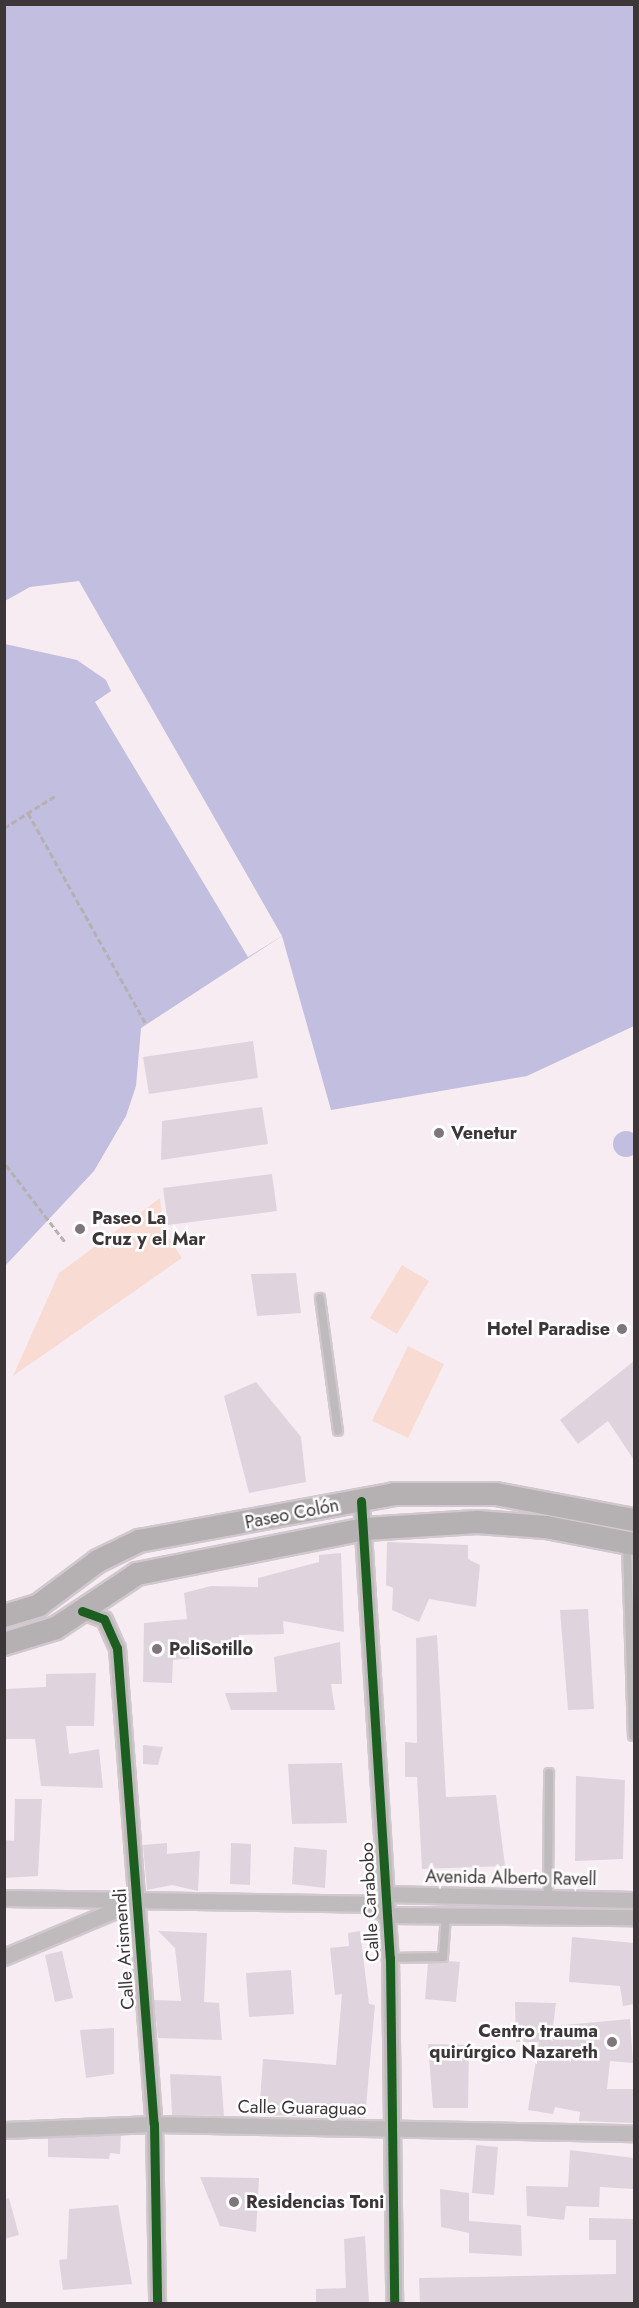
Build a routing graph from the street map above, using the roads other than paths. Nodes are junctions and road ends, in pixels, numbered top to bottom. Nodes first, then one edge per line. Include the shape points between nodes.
1 (321, 1298) dead end
2 (338, 1431) dead end
3 (361, 1501) junction
4 (634, 1520) edge
5 (365, 1529) junction
6 (631, 1543) edge
7 (118, 1549) junction
8 (126, 1579) junction
9 (82, 1611) junction
10 (4, 1616) edge
11 (4, 1644) edge
12 (633, 1736) dead end
13 (549, 1773) dead end
14 (387, 1894) junction
15 (4, 1898) edge
16 (548, 1898) junction
17 (634, 1900) edge
18 (137, 1901) junction
19 (369, 1904) junction
20 (388, 1915) junction
21 (446, 1916) junction
22 (634, 1917) edge
23 (4, 1957) edge
24 (390, 1958) junction
25 (154, 2124) junction
26 (4, 2130) edge
27 (390, 2130) junction
28 (634, 2133) edge
29 (157, 2304) edge
30 (394, 2304) edge

1 - 2 lane
3 - 4 street, Paseo Colón via 428,1492 496,1494
3 - 5 street, Calle Carabobo
3 - 7 street, Paseo Colón
5 - 6 street, Paseo Colón via 477,1522
5 - 8 street, Paseo Colón
5 - 14 street, Calle Carabobo
6 - 12 lane
7 - 8 street
7 - 10 street, Paseo Colón via 50,1599
8 - 9 street, Paseo Colón
9 - 11 street, Paseo Colón via 38,1636
9 - 18 street, Calle Arismendi via 104,1619 114,1633
13 - 16 lane
14 - 16 street, Avenida Alberto Ravell
14 - 19 street, Calle Carabobo
14 - 20 street, Calle Carabobo
15 - 18 street
16 - 17 street, Avenida Alberto Ravell
18 - 19 street
18 - 23 street
18 - 25 street, Calle Arismendi
19 - 20 street, Calle Carabobo
20 - 21 street, Avenida Alberto Ravell
20 - 24 street, Calle Carabobo
21 - 22 street, Avenida Alberto Ravell
21 - 24 lane via 443,1958
24 - 27 street, Calle Carabobo
25 - 26 street, Calle Guaraguao
25 - 27 street, Calle Guaraguao
25 - 29 street, Calle Arismendi
27 - 28 street, Calle Guaraguao
27 - 30 street, Calle Carabobo

